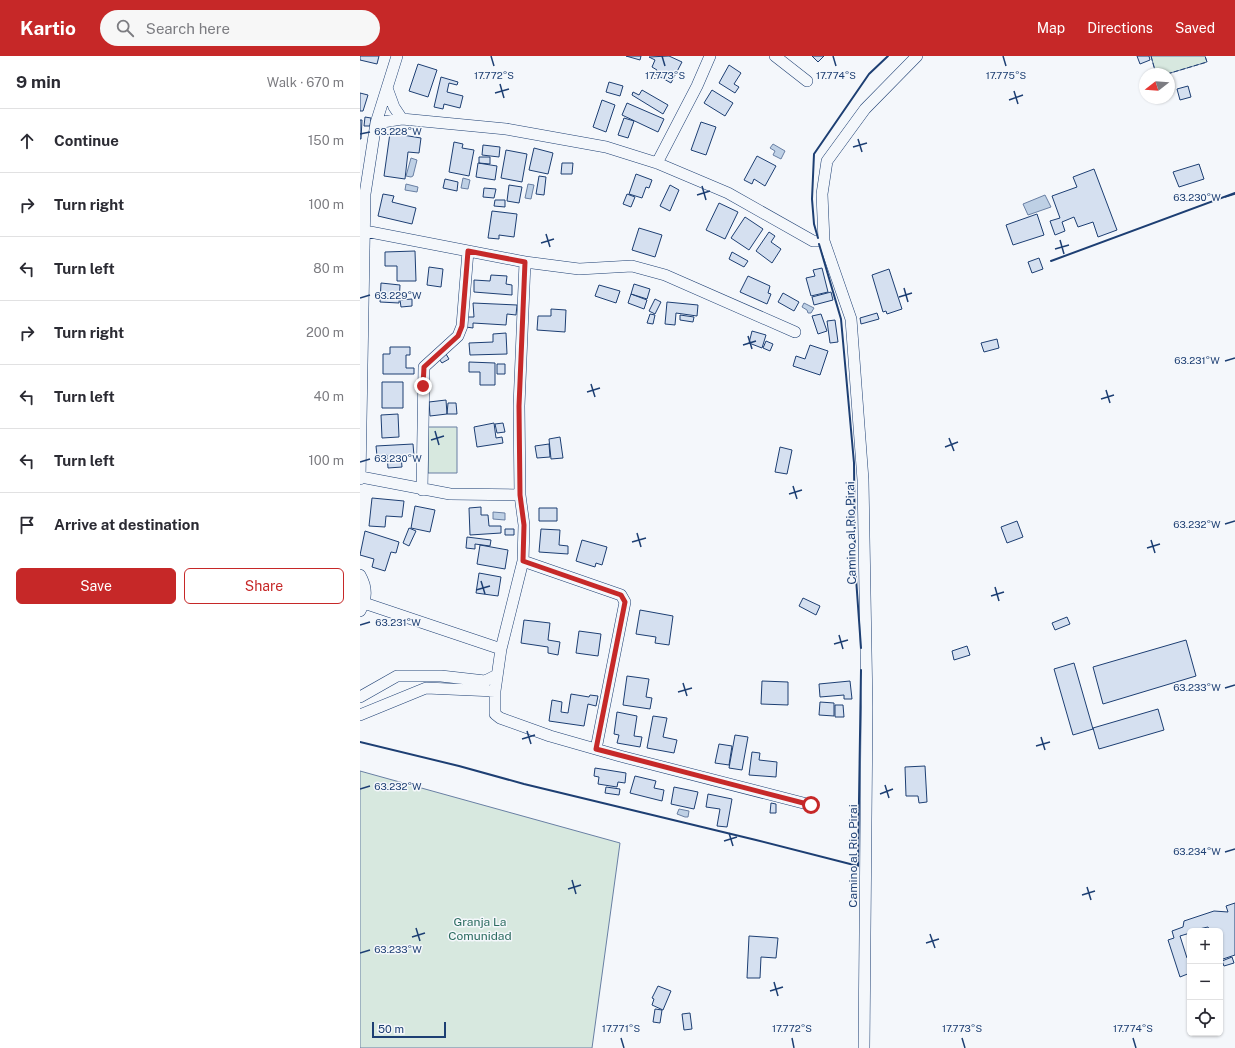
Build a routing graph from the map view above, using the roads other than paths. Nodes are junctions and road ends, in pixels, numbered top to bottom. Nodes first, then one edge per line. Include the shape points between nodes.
1 (397, 56) edge
2 (710, 56) edge
3 (775, 56) edge
4 (917, 56) edge
5 (807, 81) dead end
6 (387, 88) junction
7 (402, 118) junction
8 (376, 123) junction
9 (658, 163) junction
10 (365, 231) junction
11 (824, 241) junction
12 (468, 251) junction
13 (525, 262) junction
14 (795, 332) dead end
15 (361, 419) edge
16 (360, 478) edge
17 (422, 490) junction
18 (520, 495) junction
19 (523, 561) junction
20 (360, 575) edge
21 (362, 607) edge
22 (501, 648) junction
23 (497, 675) junction
24 (495, 691) junction
25 (360, 697) edge
26 (360, 715) edge
27 (596, 749) junction
28 (811, 805) dead end
29 (864, 1048) edge

1 - 6 street
2 - 9 street
3 - 5 street
4 - 11 street, Camino al Rio Pirai via 864,109 827,161 822,194
6 - 7 street via 394,107
6 - 8 street
7 - 8 street
7 - 9 street via 513,131 606,147
8 - 10 street via 365,194
9 - 11 street via 728,193 813,241
10 - 12 street
10 - 15 street
11 - 29 street, Camino al Rio Pirai via 851,319 863,480 867,707
12 - 13 street
12 - 17 street via 462,326 458,336 424,367
13 - 14 street via 579,269 632,266 665,275
13 - 18 street via 519,406
15 - 16 street
16 - 17 street
17 - 18 street via 450,494
18 - 19 street via 524,525
19 - 22 street
19 - 27 street via 606,588 621,595 625,602
20 - 21 street via 366,591
21 - 22 street
22 - 23 street
23 - 24 street
23 - 25 street via 485,681 441,676 397,676
24 - 26 street via 426,688
24 - 27 street via 495,714 500,718
27 - 28 street

